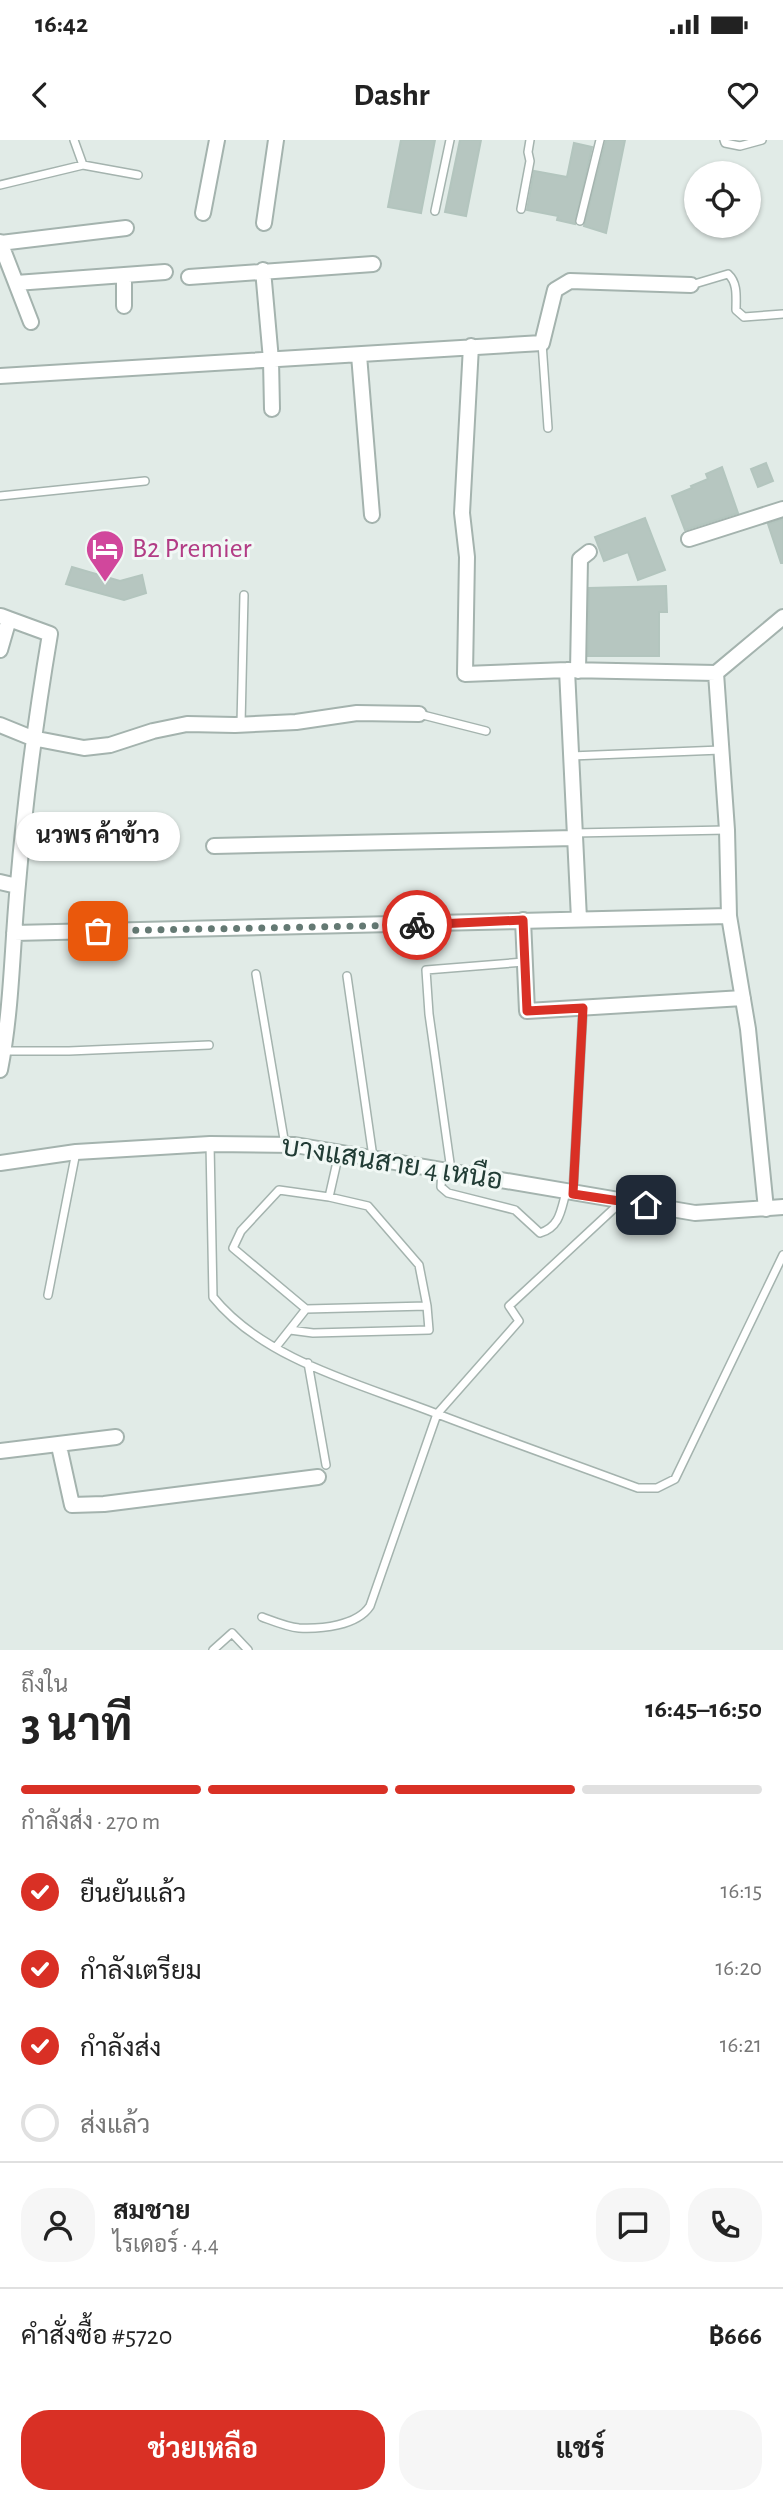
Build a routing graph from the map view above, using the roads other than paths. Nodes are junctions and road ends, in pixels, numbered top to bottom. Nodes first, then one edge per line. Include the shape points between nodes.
1 (74, 140) edge
2 (217, 140) edge
3 (276, 140) edge
4 (450, 140) edge
5 (530, 140) edge
6 (600, 140) edge
7 (724, 140) edge
8 (762, 140) edge
9 (83, 165) junction
10 (138, 174) dead end
11 (0, 185) edge
12 (521, 209) dead end
13 (435, 211) dead end
14 (203, 213) dead end
15 (580, 221) dead end
16 (264, 223) dead end
17 (126, 228) dead end
18 (0, 242) edge
19 (373, 264) dead end
20 (263, 270) junction
21 (165, 272) dead end
22 (124, 275) junction
23 (190, 277) dead end
24 (16, 283) junction
25 (691, 285) joint
26 (124, 306) dead end
27 (783, 314) edge
28 (31, 322) dead end
29 (542, 342) junction
30 (471, 346) junction
31 (359, 355) junction
32 (271, 360) junction
33 (0, 376) edge
34 (272, 409) dead end
35 (548, 428) dead end
36 (145, 481) dead end
37 (0, 496) edge
38 (783, 509) edge
39 (372, 515) dead end
40 (689, 539) dead end
41 (589, 552) dead end
42 (244, 595) dead end
43 (4, 617) edge
44 (783, 617) edge
45 (0, 650) edge
46 (573, 670) junction
47 (716, 673) junction
48 (419, 714) joint
49 (0, 725) edge
50 (241, 725) junction
51 (486, 731) dead end
52 (33, 738) junction
53 (721, 750) junction
54 (571, 756) junction
55 (727, 830) junction
56 (574, 836) junction
57 (22, 845) junction
58 (214, 846) dead end
59 (166, 847) dead end
60 (0, 882) edge
61 (17, 886) junction
62 (729, 916) junction
63 (579, 919) junction
64 (523, 920) junction
65 (14, 933) junction
66 (524, 962) junction
67 (256, 974) dead end
68 (347, 976) dead end
69 (743, 998) junction
70 (583, 1008) junction
71 (209, 1045) dead end
72 (4, 1051) junction
73 (0, 1070) edge
74 (210, 1144) junction
75 (285, 1144) junction
76 (76, 1152) junction
77 (339, 1152) junction
78 (373, 1157) junction
79 (0, 1163) edge
80 (447, 1169) junction
81 (570, 1193) junction
82 (328, 1197) junction
83 (621, 1201) junction
84 (783, 1207) edge
85 (766, 1209) junction
86 (783, 1255) edge
87 (48, 1295) dead end
88 (427, 1306) junction
89 (306, 1308) junction
90 (290, 1330) junction
91 (276, 1347) junction
92 (308, 1363) junction
93 (437, 1414) junction
94 (116, 1437) dead end
95 (59, 1446) junction
96 (0, 1451) edge
97 (322, 1471) joint
98 (261, 1618) dead end
99 (213, 1650) edge
100 (248, 1650) edge

1 - 9 lane
2 - 14 street
3 - 16 street
4 - 13 lane
5 - 12 lane
6 - 15 lane
7 - 8 lane via 724,144 740,146
9 - 10 lane
9 - 11 lane
17 - 18 street
18 - 24 street
19 - 20 street
20 - 23 street
20 - 32 street
21 - 22 street
22 - 24 street
22 - 26 street
24 - 28 street
25 - 27 lane via 728,274 736,288 736,310 744,317
25 - 29 street via 570,281 555,290
29 - 30 street
29 - 35 lane
30 - 31 street
30 - 46 street via 462,513 467,557 465,674
31 - 32 street
31 - 39 street
32 - 33 street
32 - 34 street
36 - 37 lane
38 - 40 street
41 - 46 street via 580,559
42 - 50 lane
43 - 45 street
43 - 52 street via 50,634
44 - 47 street
46 - 47 street
46 - 54 street
47 - 53 street
48 - 50 street via 356,713
48 - 51 lane
49 - 52 street
50 - 52 street via 187,724 85,748
52 - 57 street
53 - 54 lane
53 - 55 street
54 - 56 street
55 - 56 lane
55 - 62 street
56 - 58 street
56 - 63 street
57 - 59 lane
57 - 61 street
60 - 61 street
61 - 65 street
62 - 63 street
62 - 69 street
63 - 64 street
64 - 65 street
64 - 66 street
65 - 72 street
66 - 70 street via 527,1011
66 - 80 lane via 426,971
67 - 75 lane
68 - 78 lane
69 - 70 street
69 - 85 street
70 - 81 lane
71 - 72 lane
72 - 73 street
74 - 75 street, บางแสนสาย 4 เหนือ
74 - 76 street, บางแสนสาย 4 เหนือ
74 - 91 lane via 213,1297 248,1332
75 - 77 street, บางแสนสาย 4 เหนือ
76 - 79 street, บางแสนสาย 4 เหนือ
76 - 87 lane
77 - 78 street, บางแสนสาย 4 เหนือ
77 - 82 lane
78 - 80 street, บางแสนสาย 4 เหนือ
80 - 81 street, บางแสนสาย 4 เหนือ
80 - 81 lane via 444,1191 515,1210 540,1233 558,1222
81 - 83 street, บางแสนสาย 4 เหนือ
82 - 88 lane via 368,1206 419,1265
82 - 89 lane via 279,1190 241,1231 233,1248
83 - 85 street, บางแสนสาย 4 เหนือ via 695,1213
83 - 93 lane via 509,1306 519,1321
84 - 85 street, บางแสนสาย 4 เหนือ
86 - 93 lane via 675,1479 657,1488 638,1488
88 - 89 lane
88 - 90 lane via 429,1330
89 - 90 lane
90 - 91 lane
91 - 92 lane
92 - 93 lane
92 - 97 lane
93 - 98 lane via 364,1615 346,1623 297,1628
94 - 95 street
95 - 96 street
95 - 97 street via 72,1505
99 - 100 lane via 232,1633

